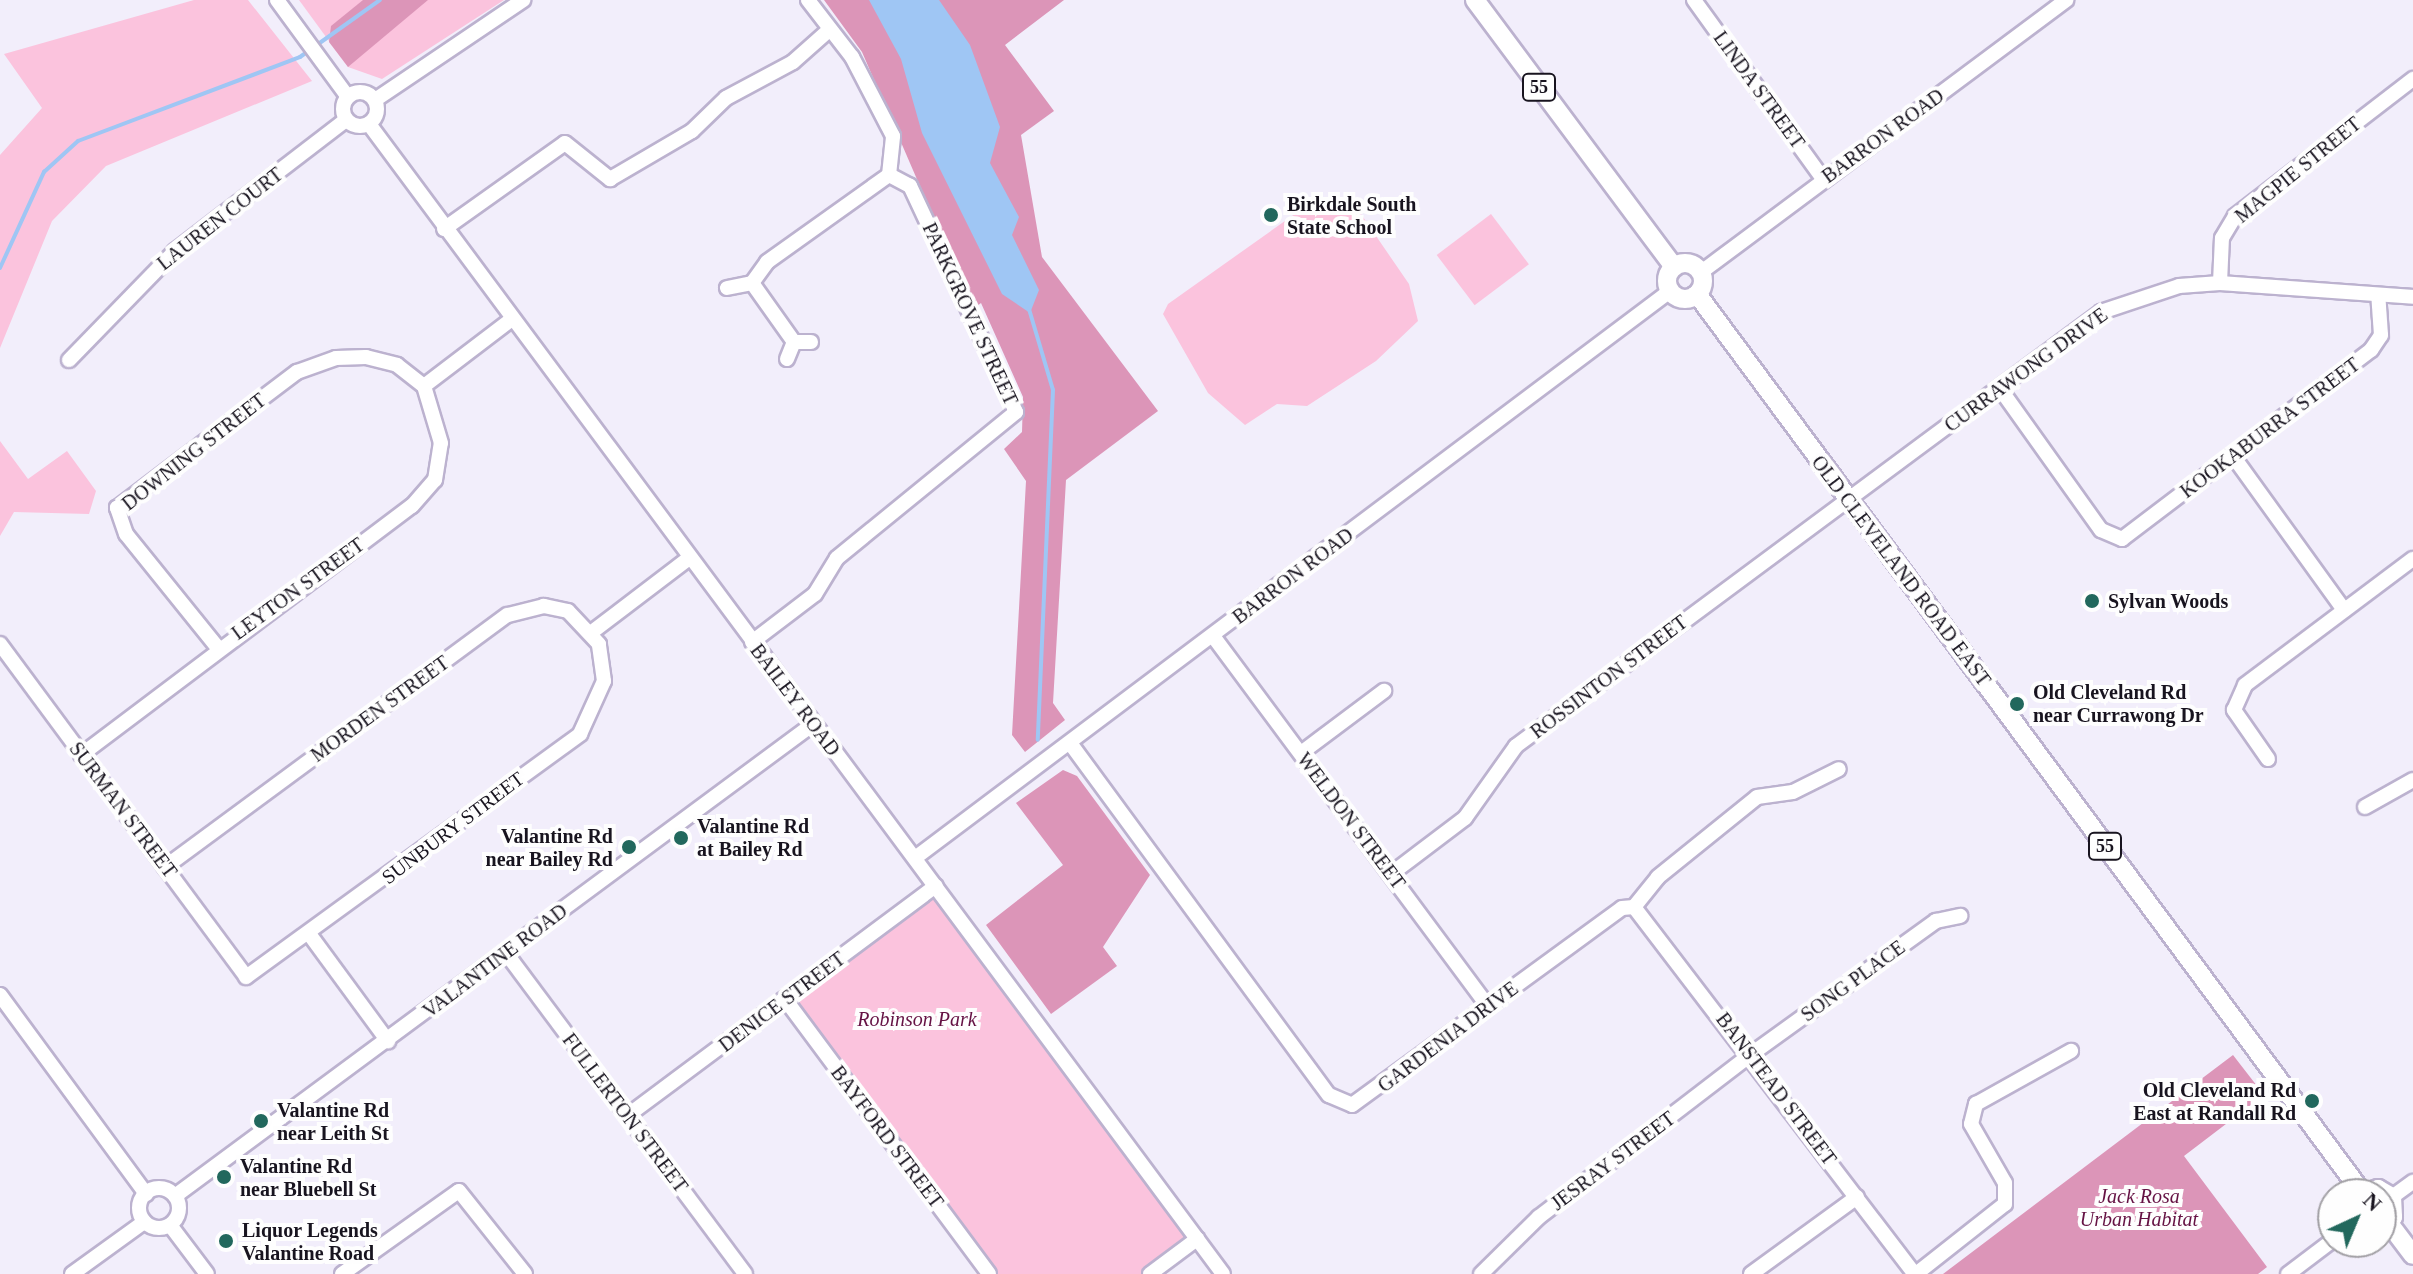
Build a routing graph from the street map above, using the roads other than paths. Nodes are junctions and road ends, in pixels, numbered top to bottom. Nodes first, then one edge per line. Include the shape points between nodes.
1 (277, 0) edge
2 (523, 0) edge
3 (808, 0) edge
4 (1475, 0) edge
5 (1694, 0) edge
6 (2066, 0) edge
7 (828, 31) junction
8 (2413, 79) edge
9 (348, 97) junction
10 (375, 100) junction
11 (346, 120) junction
12 (369, 124) junction
13 (889, 175) junction
14 (1823, 179) junction
15 (444, 229) junction
16 (1674, 267) junction
17 (1700, 273) junction
18 (752, 283) junction
19 (2220, 283) junction
20 (727, 288) dead end
21 (1670, 291) junction
22 (1697, 294) junction
23 (2378, 296) junction
24 (2413, 297) edge
25 (512, 319) junction
26 (794, 342) junction
27 (811, 342) dead end
28 (787, 359) dead end
29 (69, 360) dead end
30 (424, 386) junction
31 (2001, 390) junction
32 (2233, 456) junction
33 (1847, 498) junction
34 (689, 558) junction
35 (2413, 559) edge
36 (2344, 610) junction
37 (1213, 636) junction
38 (596, 638) junction
39 (752, 642) junction
40 (0, 644) edge
41 (218, 648) junction
42 (1384, 691) dead end
43 (813, 724) junction
44 (1070, 743) junction
45 (1301, 753) junction
46 (81, 755) junction
47 (2268, 759) dead end
48 (1839, 769) dead end
49 (2413, 780) edge
50 (2365, 807) dead end
51 (915, 858) junction
52 (165, 867) junction
53 (1391, 874) junction
54 (936, 886) junction
55 (1634, 907) junction
56 (1960, 916) dead end
57 (310, 935) junction
58 (506, 953) junction
59 (246, 977) joint
60 (0, 995) edge
61 (785, 999) junction
62 (1488, 1006) junction
63 (388, 1041) junction
64 (2071, 1051) dead end
65 (1751, 1057) junction
66 (627, 1116) junction
67 (2351, 1178) edge
68 (146, 1194) junction
69 (175, 1196) junction
70 (1857, 1197) junction
71 (144, 1222) junction
72 (170, 1225) junction
73 (2397, 1237) edge
74 (1197, 1239) junction
75 (2317, 1252) edge
76 (2413, 1255) edge
77 (72, 1274) edge
78 (207, 1274) edge
79 (342, 1274) edge
80 (525, 1274) edge
81 (745, 1274) edge
82 (989, 1274) edge
83 (1150, 1274) edge
84 (1223, 1274) edge
85 (1481, 1274) edge
86 (1751, 1274) edge
87 (1915, 1274) edge
88 (2288, 1274) edge

1 - 9 street
2 - 10 street
3 - 7 street
4 - 16 main road, 55
5 - 14 street, LINDA STREET
6 - 14 street, BARRON ROAD
7 - 13 street via 852,57 893,136
7 - 15 street via 793,62 726,98 692,131 610,179 565,143
8 - 19 street, MAGPIE STREET via 2235,216 2222,238
9 - 10 street via 362,92
9 - 11 street
10 - 12 street
11 - 12 street
11 - 29 street, LAUREN COURT via 175,251
12 - 15 street, BAILEY ROAD
13 - 18 street via 767,262
13 - 39 street, PARKGROVE STREET via 910,186 1016,412 837,558 815,594
14 - 17 street, BARRON ROAD
15 - 25 street, BAILEY ROAD
16 - 17 main road via 1689,264
16 - 21 main road
17 - 22 main road
18 - 20 street
18 - 26 street
19 - 23 street, CURRAWONG DRIVE
19 - 31 street, CURRAWONG DRIVE via 2179,286 2101,312
21 - 22 main road via 1683,299
21 - 37 street, BARRON ROAD
22 - 33 main road, OLD CLEVELAND ROAD EAST / 55
23 - 24 street, CURRAWONG DRIVE
23 - 32 street, KOOKABURRA STREET via 2381,335 2371,350
25 - 30 street
25 - 34 street, BAILEY ROAD
26 - 27 street
26 - 28 street
30 - 41 street, LEYTON STREET via 441,443 435,480 412,506
30 - 41 street, DOWNING STREET via 397,365 366,357 336,358 297,372 117,508 126,534
31 - 32 street, KOOKABURRA STREET via 2101,530 2122,539
31 - 33 street, CURRAWONG DRIVE
32 - 36 street
33 - 53 street, ROSSINTON STREET via 1516,746 1465,818
33 - 67 main road, OLD CLEVELAND ROAD EAST / 55
34 - 38 street
34 - 39 street, BAILEY ROAD
35 - 36 street
36 - 47 street via 2245,685 2234,710
37 - 44 street, BARRON ROAD
37 - 45 street, WELDON STREET
38 - 52 street, MORDEN STREET via 554,607 507,615
38 - 57 street, SUNBURY STREET via 604,681 580,734
39 - 43 street, BAILEY ROAD
40 - 46 street, SURMAN STREET
41 - 46 street, LEYTON STREET
42 - 45 street
43 - 51 street, BAILEY ROAD
43 - 58 street, VALANTINE ROAD
44 - 51 street, BARRON ROAD
44 - 62 street, GARDENIA DRIVE via 1341,1102 1364,1101
45 - 53 street, WELDON STREET
46 - 52 street, SURMAN STREET
48 - 55 street, GARDENIA DRIVE via 1793,792 1757,797 1658,877
49 - 50 street
51 - 54 street, BAILEY ROAD
52 - 59 street, SURMAN STREET
53 - 62 street, WELDON STREET
54 - 61 street, DENICE STREET
54 - 74 street, BAILEY ROAD
55 - 62 street, GARDENIA DRIVE via 1622,908
55 - 65 street, BANSTEAD STREET
56 - 65 street, SONG PLACE via 1936,921
57 - 59 street, SUNBURY STREET
57 - 63 street
58 - 63 street, VALANTINE ROAD
58 - 66 street, FULLERTON STREET
60 - 68 street
61 - 66 street, DENICE STREET
61 - 82 street, BAYFORD STREET
63 - 69 street, VALANTINE ROAD
64 - 87 street via 1976,1104 1971,1124 2005,1183 2005,1204
65 - 70 street, BANSTEAD STREET
65 - 85 street, JESRAY STREET via 1539,1217
66 - 81 street, FULLERTON STREET
68 - 69 street via 157,1188
68 - 71 street
69 - 72 street via 178,1215
70 - 86 street
70 - 87 street, BANSTEAD STREET
71 - 72 street
71 - 77 street
72 - 78 street
73 - 76 main road
74 - 83 street
74 - 84 street, BAILEY ROAD
75 - 88 street
79 - 80 street via 459,1191

